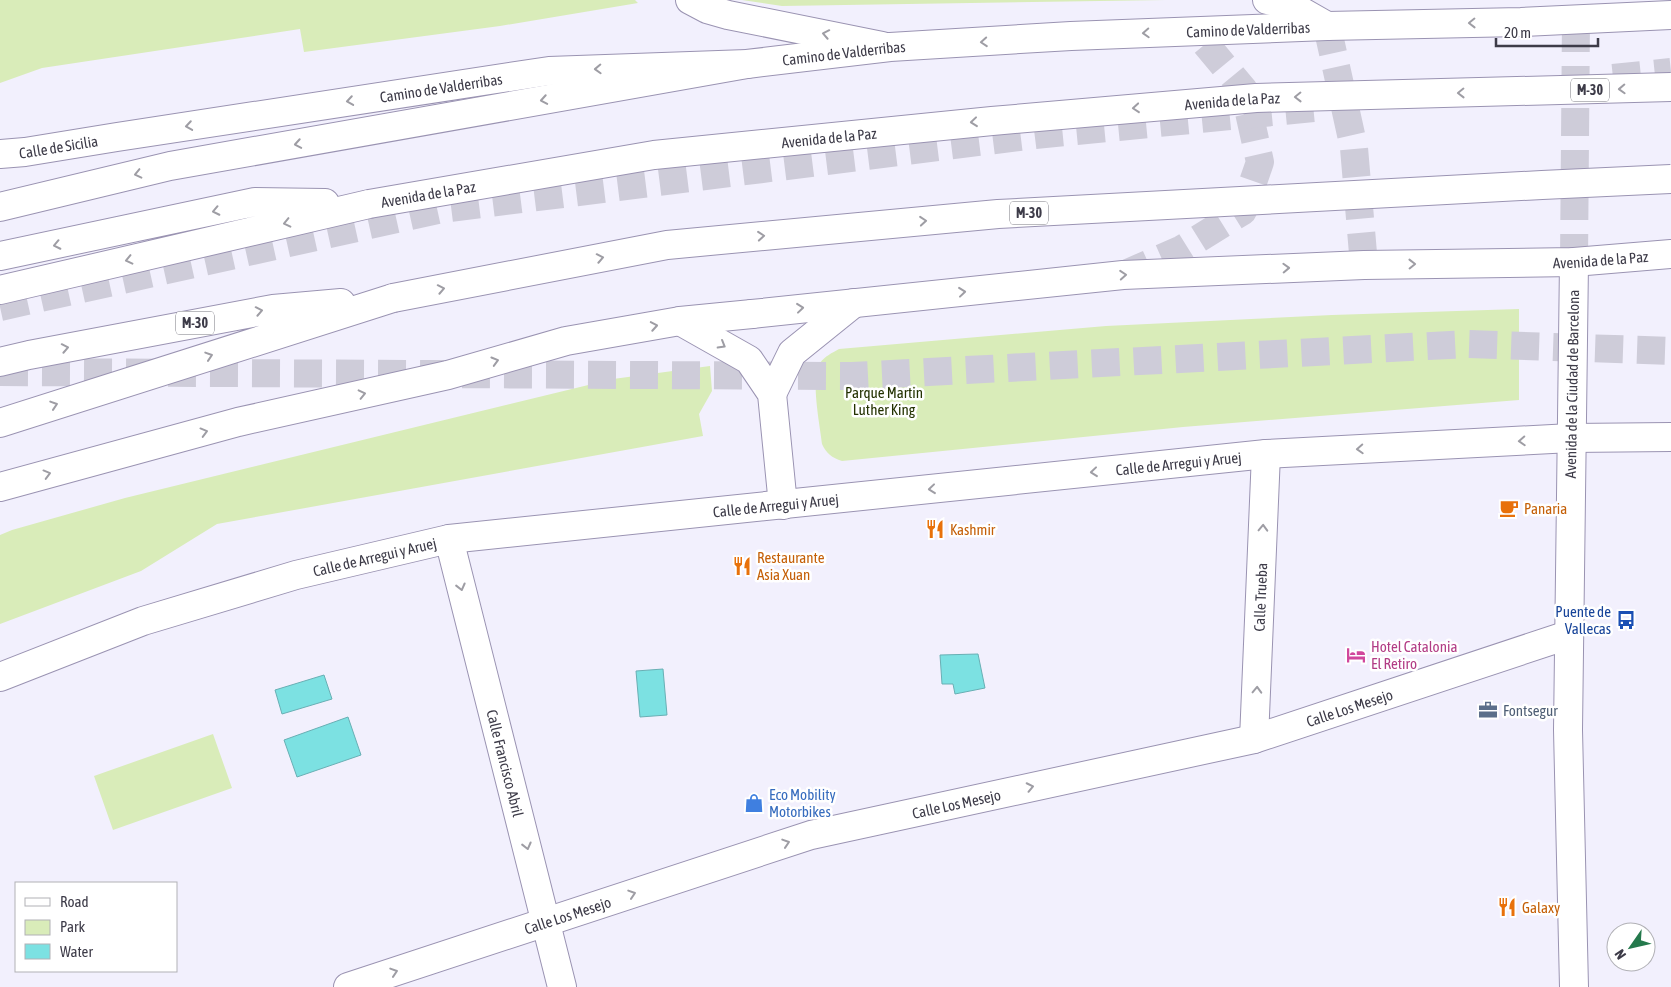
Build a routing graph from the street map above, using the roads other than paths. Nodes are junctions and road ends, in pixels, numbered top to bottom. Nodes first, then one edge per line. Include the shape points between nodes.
1 (1267, 0) edge
2 (699, 3) edge
3 (1576, 9) edge
4 (1671, 15) edge
5 (1327, 26) junction
6 (890, 48) junction
7 (747, 64) junction
8 (1671, 87) edge
9 (116, 137) junction
10 (0, 138) edge
11 (0, 154) edge
12 (1671, 179) edge
13 (369, 204) junction
14 (0, 207) edge
15 (1671, 254) edge
16 (0, 256) edge
17 (1574, 262) junction
18 (0, 290) edge
19 (393, 298) junction
20 (854, 303) junction
21 (680, 321) junction
22 (0, 362) edge
23 (772, 394) junction
24 (0, 423) edge
25 (1571, 438) junction
26 (1671, 438) edge
27 (1266, 454) junction
28 (0, 487) edge
29 (784, 505) junction
30 (449, 540) junction
31 (1568, 635) junction
32 (0, 677) edge
33 (1254, 739) junction
34 (546, 923) junction
35 (348, 987) edge
36 (562, 987) edge
37 (1574, 987) edge

1 - 5 main road via 1292,6
6 -> 2 main road
3 - 4 main road, Camino de Valderribas
3 -> 5 main road, Camino de Valderribas via 1521,22
5 -> 6 main road, Camino de Valderribas
6 - 7 main road, Camino de Valderribas
7 -> 9 main road, Camino de Valderribas via 549,71
7 -> 14 main road via 170,166
8 -> 13 main road, Avenida de la Paz / M-30, bridge via 1256,98 1001,120 654,155
9 - 10 main road
9 - 11 main road, Calle de Sicilia
19 -> 12 main road, M-30, bridge via 667,245 998,214
13 -> 16 main road, M-30 via 255,202
13 -> 18 main road, Avenida de la Paz / M-30
15 - 17 main road, Avenida de la Paz
20 -> 17 main road, Avenida de la Paz via 1123,275 1364,265
17 - 25 main road, Avenida de la Ciudad de Barcelona
22 -> 19 main road, M-30 via 273,309
24 -> 19 main road
21 -> 20 main road, Avenida de la Paz
20 - 23 main road via 792,353
21 -> 23 main road via 749,360
28 -> 21 main road, Avenida de la Paz via 238,422 448,375 566,341
23 - 29 main road
25 - 26 main road, Calle de Arregui y Aruej
25 -> 27 main road, Calle de Arregui y Aruej
25 - 31 main road, Avenida de la Ciudad de Barcelona
27 -> 29 main road, Calle de Arregui y Aruej
33 -> 27 main road, Calle Trueba
29 - 30 main road, Calle de Arregui y Aruej
30 - 32 main road, Calle de Arregui y Aruej via 296,575 143,621
30 -> 34 main road, Calle Francisco Abril
31 - 33 main road, Calle Los Mesejo
31 - 37 main road, Avenida de la Ciudad de Barcelona
34 -> 33 main road, Calle Los Mesejo via 811,835
35 -> 34 main road, Calle Los Mesejo
34 - 36 main road, Calle Francisco Abril

